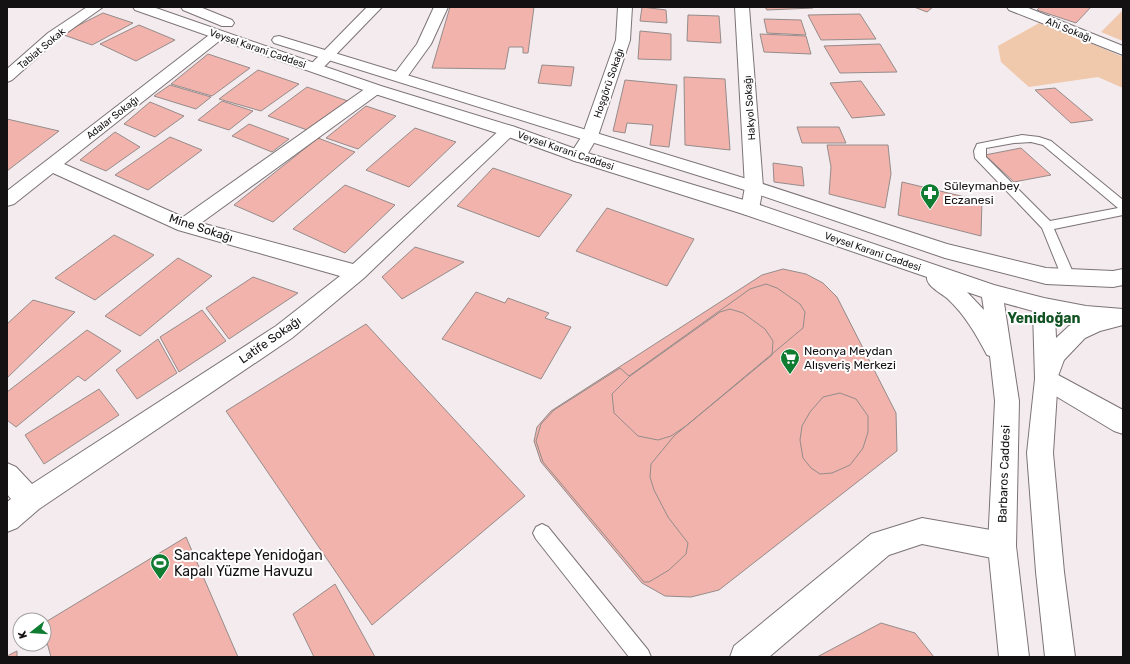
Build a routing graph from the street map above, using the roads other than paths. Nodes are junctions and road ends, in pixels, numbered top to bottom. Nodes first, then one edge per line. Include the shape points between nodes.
1 (96, 7) edge
2 (143, 7) edge
3 (188, 7) edge
4 (375, 7) edge
5 (441, 7) edge
6 (625, 7) edge
7 (742, 7) edge
8 (1014, 7) edge
9 (218, 35) junction
10 (1123, 50) edge
11 (329, 55) junction
12 (316, 67) junction
13 (7, 77) edge
14 (400, 77) junction
15 (375, 89) junction
16 (509, 131) junction
17 (590, 136) junction
18 (578, 156) junction
19 (50, 165) junction
20 (754, 187) junction
21 (7, 200) edge
22 (1123, 206) edge
23 (750, 209) junction
24 (1123, 211) edge
25 (185, 225) junction
26 (1047, 226) junction
27 (912, 265) junction
28 (1017, 270) junction
29 (358, 273) junction
30 (1068, 277) junction
31 (1123, 277) edge
32 (992, 292) junction
33 (1044, 306) junction
34 (1123, 317) edge
35 (1002, 364) junction
36 (1047, 379) junction
37 (1123, 423) edge
38 (7, 475) edge
39 (30, 500) junction
40 (7, 519) edge
41 (542, 533) dead end
42 (1002, 546) junction
43 (641, 657) edge
44 (744, 657) edge
45 (1014, 657) edge
46 (1060, 657) edge

1 - 13 main road, Tabiat Sokak via 53,36
2 - 9 main road, Veysel Karani Caddesi
3 - 11 main road, Veysel Karani Caddesi via 238,27
4 - 11 main road
5 - 14 main road via 431,33
6 - 17 main road, Hoşgörü Sokağı via 623,40
7 - 20 main road, Hakyol Sokağı
8 - 10 main road, Ahi Sokağı
9 - 12 main road, Veysel Karani Caddesi
9 - 19 main road, Adalar Sokağı
11 - 12 main road
11 - 14 main road, Veysel Karani Caddesi
12 - 15 main road, Veysel Karani Caddesi
14 - 17 main road, Veysel Karani Caddesi
15 - 16 main road, Veysel Karani Caddesi
15 - 25 main road
16 - 18 main road, Veysel Karani Caddesi
16 - 29 main road, Latife Sokağı
17 - 18 main road, Hoşgörü Sokağı
17 - 20 main road, Veysel Karani Caddesi
18 - 23 main road, Veysel Karani Caddesi
19 - 21 main road, Adalar Sokağı
19 - 25 main road, Mine Sokağı
20 - 23 main road, Hakyol Sokağı
20 - 28 main road, Veysel Karani Caddesi via 945,252
22 - 26 lane via 1038,138 981,146 981,158
23 - 27 main road, Veysel Karani Caddesi
24 - 26 lane
25 - 29 main road, Mine Sokağı
26 - 30 lane
27 - 32 main road, Veysel Karani Caddesi
27 - 35 main road via 942,282 977,315
28 - 30 main road, Veysel Karani Caddesi via 1046,276
28 - 32 main road
28 - 33 main road
29 - 39 main road, Latife Sokağı via 284,332
30 - 31 main road, Veysel Karani Caddesi
32 - 33 main road, Veysel Karani Caddesi
32 - 35 main road, Barbaros Caddesi
33 - 34 main road, Veysel Karani Caddesi via 1086,314
33 - 36 main road
34 - 36 main road via 1096,323 1077,332 1054,356
35 - 42 main road, Barbaros Caddesi via 1007,401
36 - 37 main road
36 - 46 main road via 1040,453
38 - 39 main road
39 - 40 main road, Latife Sokağı
41 - 43 lane
42 - 44 main road via 922,531 881,544
42 - 45 main road, Barbaros Caddesi

